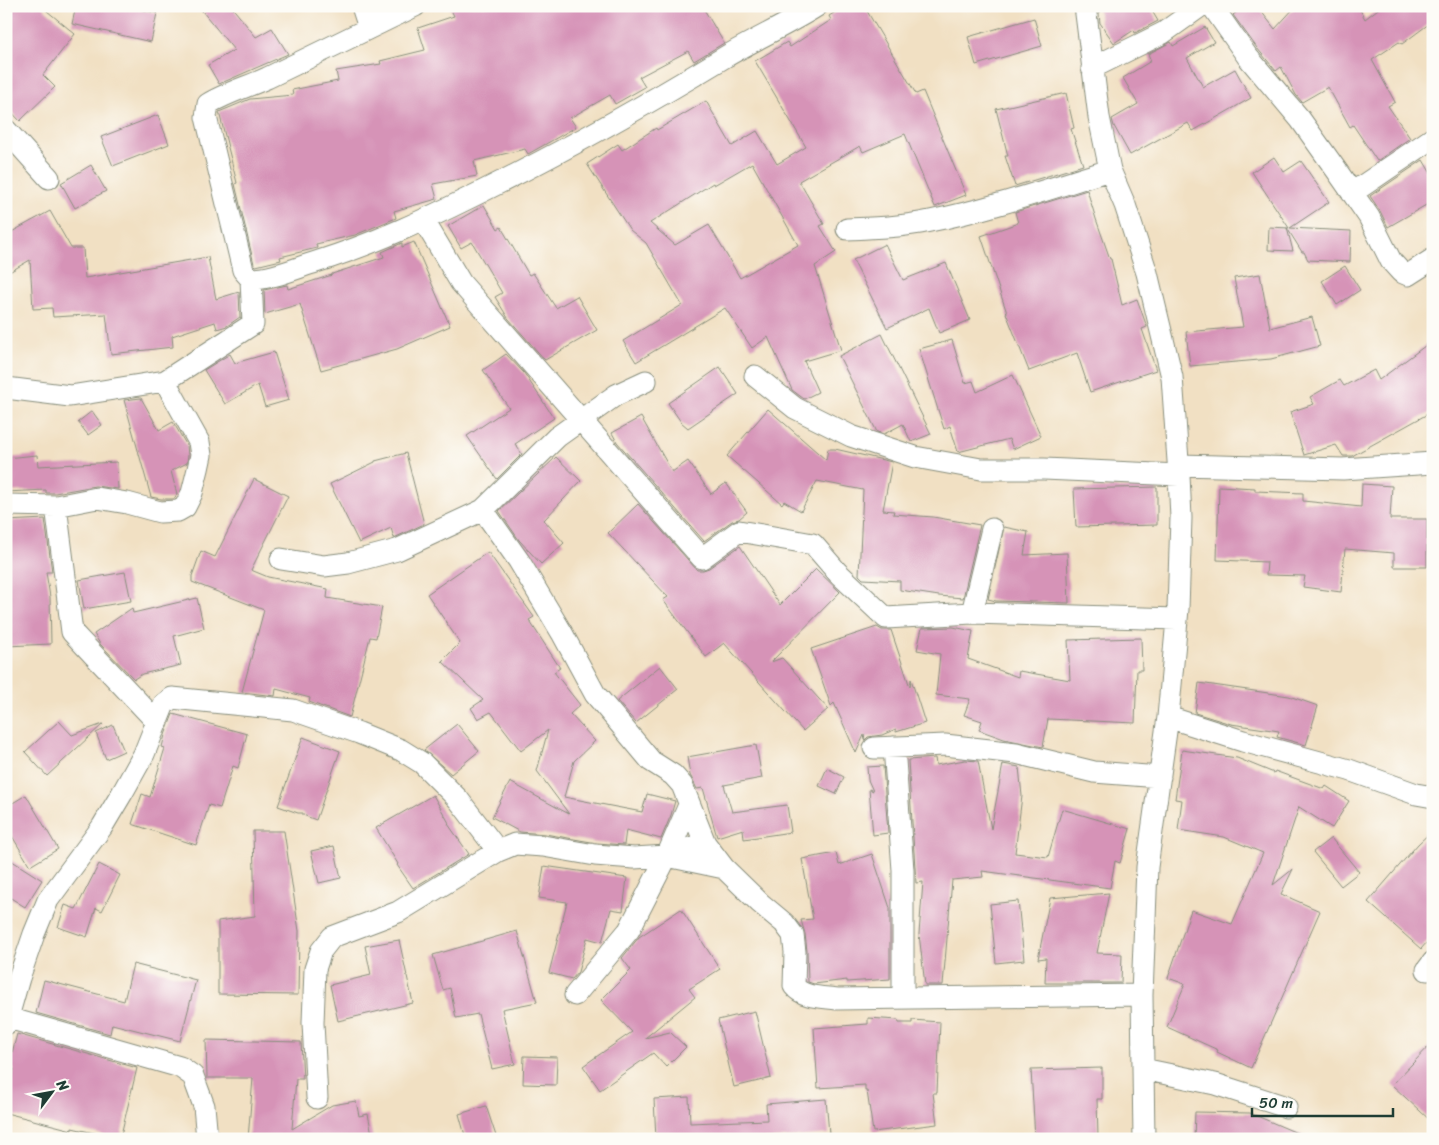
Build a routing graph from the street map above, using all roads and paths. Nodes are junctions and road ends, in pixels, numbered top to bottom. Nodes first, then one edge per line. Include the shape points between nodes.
1 (362, 6) edge
2 (416, 6) edge
3 (817, 6) edge
4 (1084, 6) edge
5 (1201, 6) edge
6 (1212, 6) edge
7 (369, 28) junction
8 (1092, 68) junction
9 (6, 130) edge
10 (1433, 138) edge
11 (1110, 170) junction
12 (49, 178) dead end
13 (1352, 193) junction
14 (424, 220) junction
15 (847, 229) dead end
16 (1433, 259) edge
17 (251, 279) junction
18 (755, 376) dead end
19 (165, 380) junction
20 (646, 381) dead end
21 (6, 388) edge
22 (582, 420) junction
23 (1433, 463) edge
24 (1179, 470) junction
25 (6, 505) edge
26 (56, 506) junction
27 (484, 510) junction
28 (992, 529) dead end
29 (281, 559) dead end
30 (972, 614) junction
31 (1177, 619) junction
32 (1168, 717) junction
33 (156, 722) junction
34 (1160, 777) junction
35 (1433, 797) edge
36 (689, 805) junction
37 (705, 844) junction
38 (498, 851) junction
39 (667, 856) junction
40 (724, 868) junction
41 (575, 995) dead end
42 (1142, 995) junction
43 (903, 998) junction
44 (7, 1021) edge
45 (1143, 1070) junction
46 (317, 1098) dead end
47 (1286, 1107) dead end
48 (207, 1139) edge
49 (1144, 1139) edge

1 - 7 street
2 - 7 street
3 - 14 street via 628,115 521,173
4 - 8 street
5 - 8 street via 1163,33
6 - 13 street via 1300,119
7 - 17 street via 208,104 206,117 224,193 243,270
8 - 11 street
9 - 12 street
10 - 13 street
11 - 15 street via 930,222
11 - 24 street via 1147,273 1172,378
13 - 16 street via 1401,272 1408,275
14 - 17 street via 338,255
14 - 22 street via 461,283
17 - 19 street via 253,324
18 - 24 street via 795,408 852,436 914,457 981,469
19 - 21 street via 70,396
19 - 26 street via 199,442 198,469 185,507 178,511 160,512 97,498
20 - 22 street via 616,395
22 - 27 street via 557,437
22 - 30 street via 702,558 739,530 813,544 838,573 886,618
23 - 24 street via 1343,469
24 - 31 street via 1181,518
25 - 26 street
26 - 33 street via 72,632
27 - 29 street via 397,550 348,563 324,566
27 - 36 street via 524,569 594,694 651,761 682,785
28 - 30 street
30 - 31 street
31 - 32 street
32 - 34 street
32 - 35 street
33 - 38 street via 164,704 172,698 293,710 359,733 401,750 422,763 458,799
33 - 44 street via 144,754 102,827 48,900
34 - 42 street via 1147,867
34 - 43 street via 1094,772 1016,753 954,746 884,748 903,870
36 - 37 street
36 - 39 street
37 - 39 street
37 - 40 street
38 - 39 street via 515,844 595,855
38 - 46 street via 398,912 332,937 321,950 316,969 312,1023
39 - 40 street
39 - 41 street via 629,930
40 - 43 street via 793,935 796,989 803,994 837,999
42 - 43 street
42 - 45 street
44 - 48 street via 180,1068 193,1076 204,1106
45 - 47 street via 1215,1084
45 - 49 street

